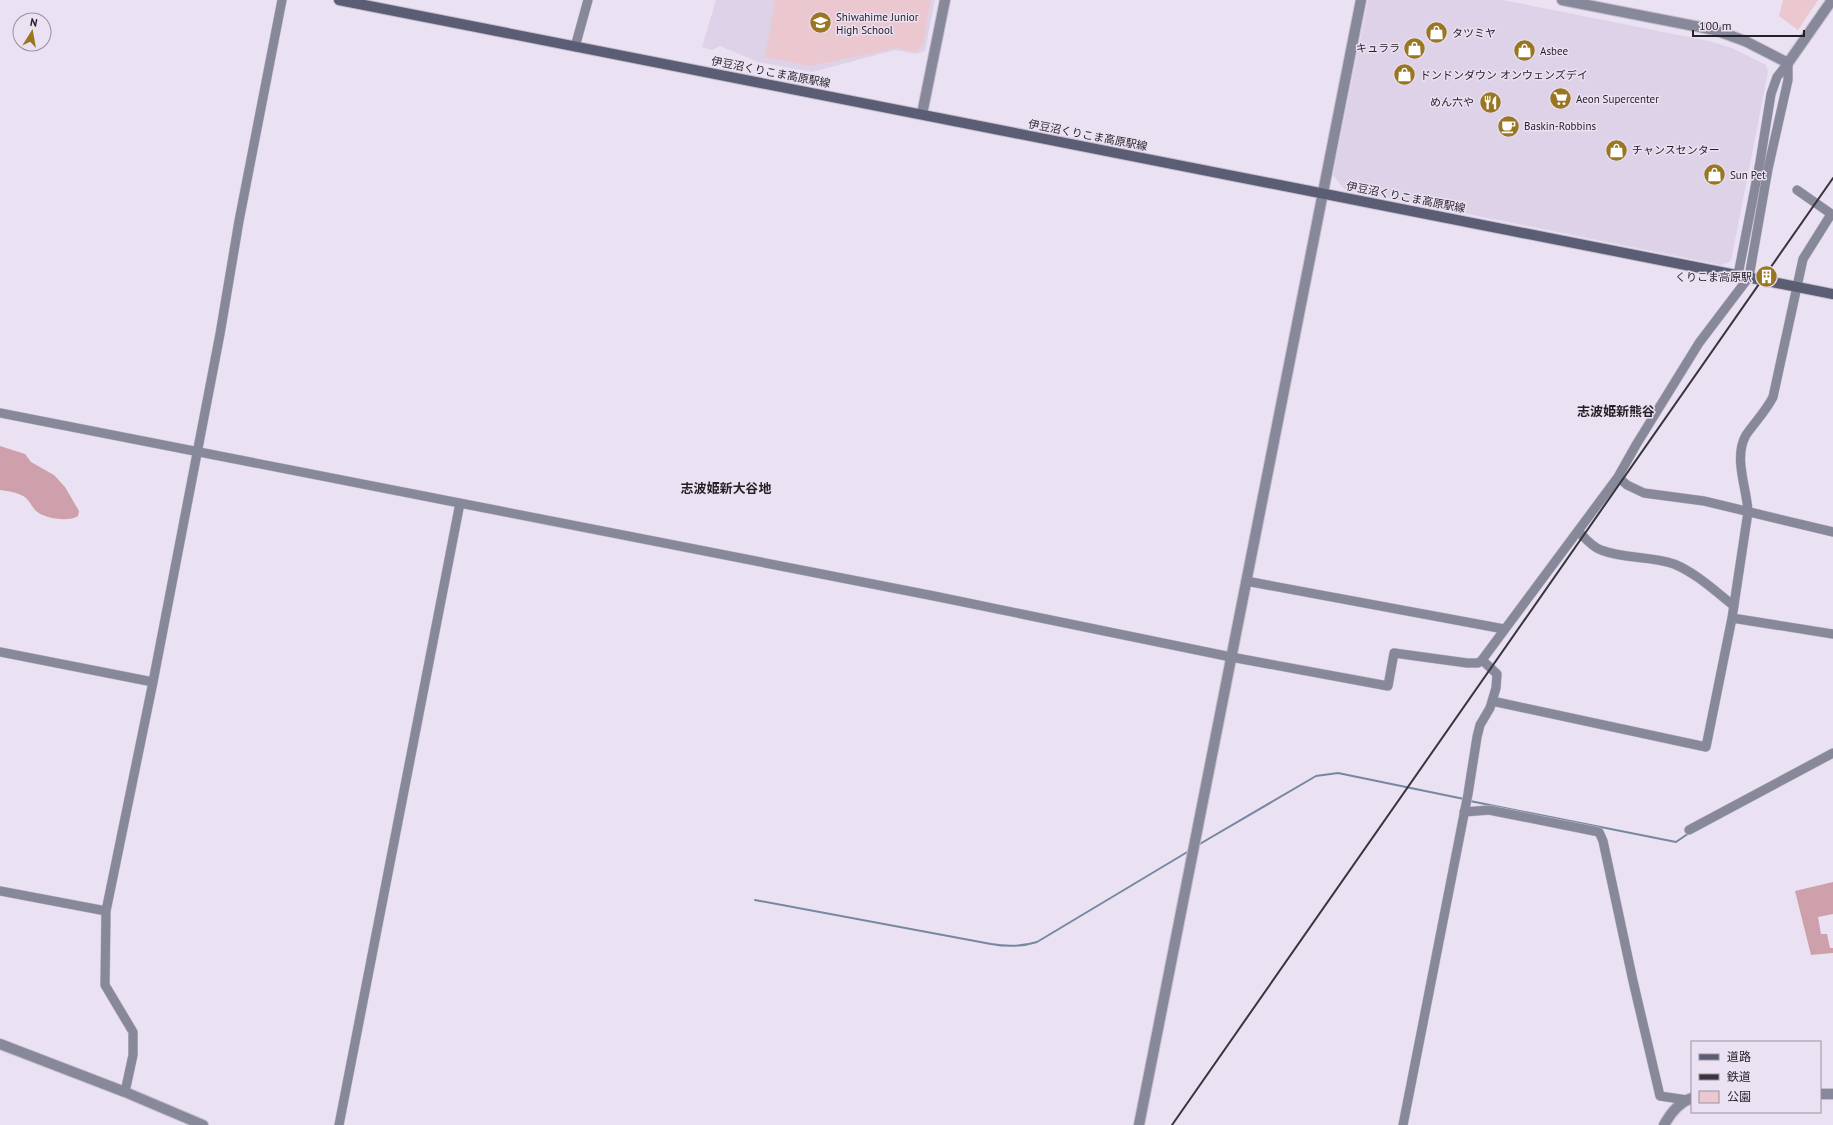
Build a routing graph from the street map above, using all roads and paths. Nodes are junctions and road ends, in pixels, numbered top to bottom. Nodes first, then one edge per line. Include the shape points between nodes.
1 (282, 0) edge
2 (339, 0) edge
3 (588, 0) edge
4 (945, 0) edge
5 (1361, 0) edge
6 (1562, 0) edge
7 (1830, 7) edge
8 (576, 46) junction
9 (1788, 63) junction
10 (1783, 99) junction
11 (922, 114) junction
12 (1760, 162) junction
13 (1797, 190) dead end
14 (1322, 194) junction
15 (1762, 207) junction
16 (1750, 214) junction
17 (1738, 275) junction
18 (1749, 277) junction
19 (1798, 287) junction
20 (1833, 294) edge
21 (0, 413) edge
22 (196, 452) junction
23 (1618, 477) junction
24 (460, 503) junction
25 (1748, 512) junction
26 (1578, 531) junction
27 (1833, 532) edge
28 (1246, 581) junction
29 (1734, 606) junction
30 (1732, 618) junction
31 (1504, 630) junction
32 (1833, 634) edge
33 (0, 652) edge
34 (1231, 657) junction
35 (1482, 660) junction
36 (153, 682) junction
37 (1492, 700) junction
38 (1833, 753) edge
39 (1465, 809) junction
40 (1689, 830) dead end
41 (0, 891) edge
42 (106, 911) junction
43 (0, 1044) edge
44 (125, 1092) junction
45 (1821, 1094) edge
46 (1833, 1094) edge
47 (1689, 1099) edge
48 (203, 1125) edge
49 (339, 1125) edge
50 (1139, 1125) edge
51 (1403, 1125) edge
52 (1664, 1125) edge

1 - 22 street
2 - 8 main road, 伊豆沼くりこま高原駅線
3 - 8 street
4 - 11 street
5 - 14 street
6 - 9 street via 1715,30
7 - 9 street
8 - 11 main road, 伊豆沼くりこま高原駅線
9 - 10 street via 1788,80
9 - 12 street via 1776,77 1771,94
10 - 12 street via 1779,98 1777,101 1768,145
10 - 15 street
11 - 14 main road, 伊豆沼くりこま高原駅線
12 - 16 street
13 - 19 street via 1830,213 1803,259
14 - 17 main road, 伊豆沼くりこま高原駅線
14 - 28 street
15 - 16 street
15 - 18 street
16 - 17 street
17 - 18 main road, 伊豆沼くりこま高原駅線
18 - 19 main road, 伊豆沼くりこま高原駅線
18 - 23 street via 1699,343
19 - 20 main road, 伊豆沼くりこま高原駅線
19 - 25 street via 1773,397 1746,436 1743,446 1740,468
21 - 22 street
22 - 24 street
22 - 36 street
23 - 25 street via 1627,485 1644,493 1704,501
23 - 26 street
24 - 34 street
24 - 49 street
25 - 27 street
25 - 29 street
26 - 29 street via 1601,550 1675,565 1698,578
26 - 31 street
28 - 31 street
28 - 34 street
29 - 30 street
30 - 32 street
30 - 37 street via 1706,747
31 - 35 street
33 - 36 street
34 - 35 street via 1388,686 1394,653 1467,663 1478,663
34 - 50 street
35 - 37 street via 1497,674
36 - 42 street
37 - 39 street via 1477,737
38 - 40 street
39 - 47 street via 1489,810 1600,832 1660,1096
39 - 51 street
41 - 42 street
42 - 44 street via 105,985 133,1032 133,1055
43 - 44 street
44 - 48 street
45 - 46 street
47 - 52 street via 1670,1115

